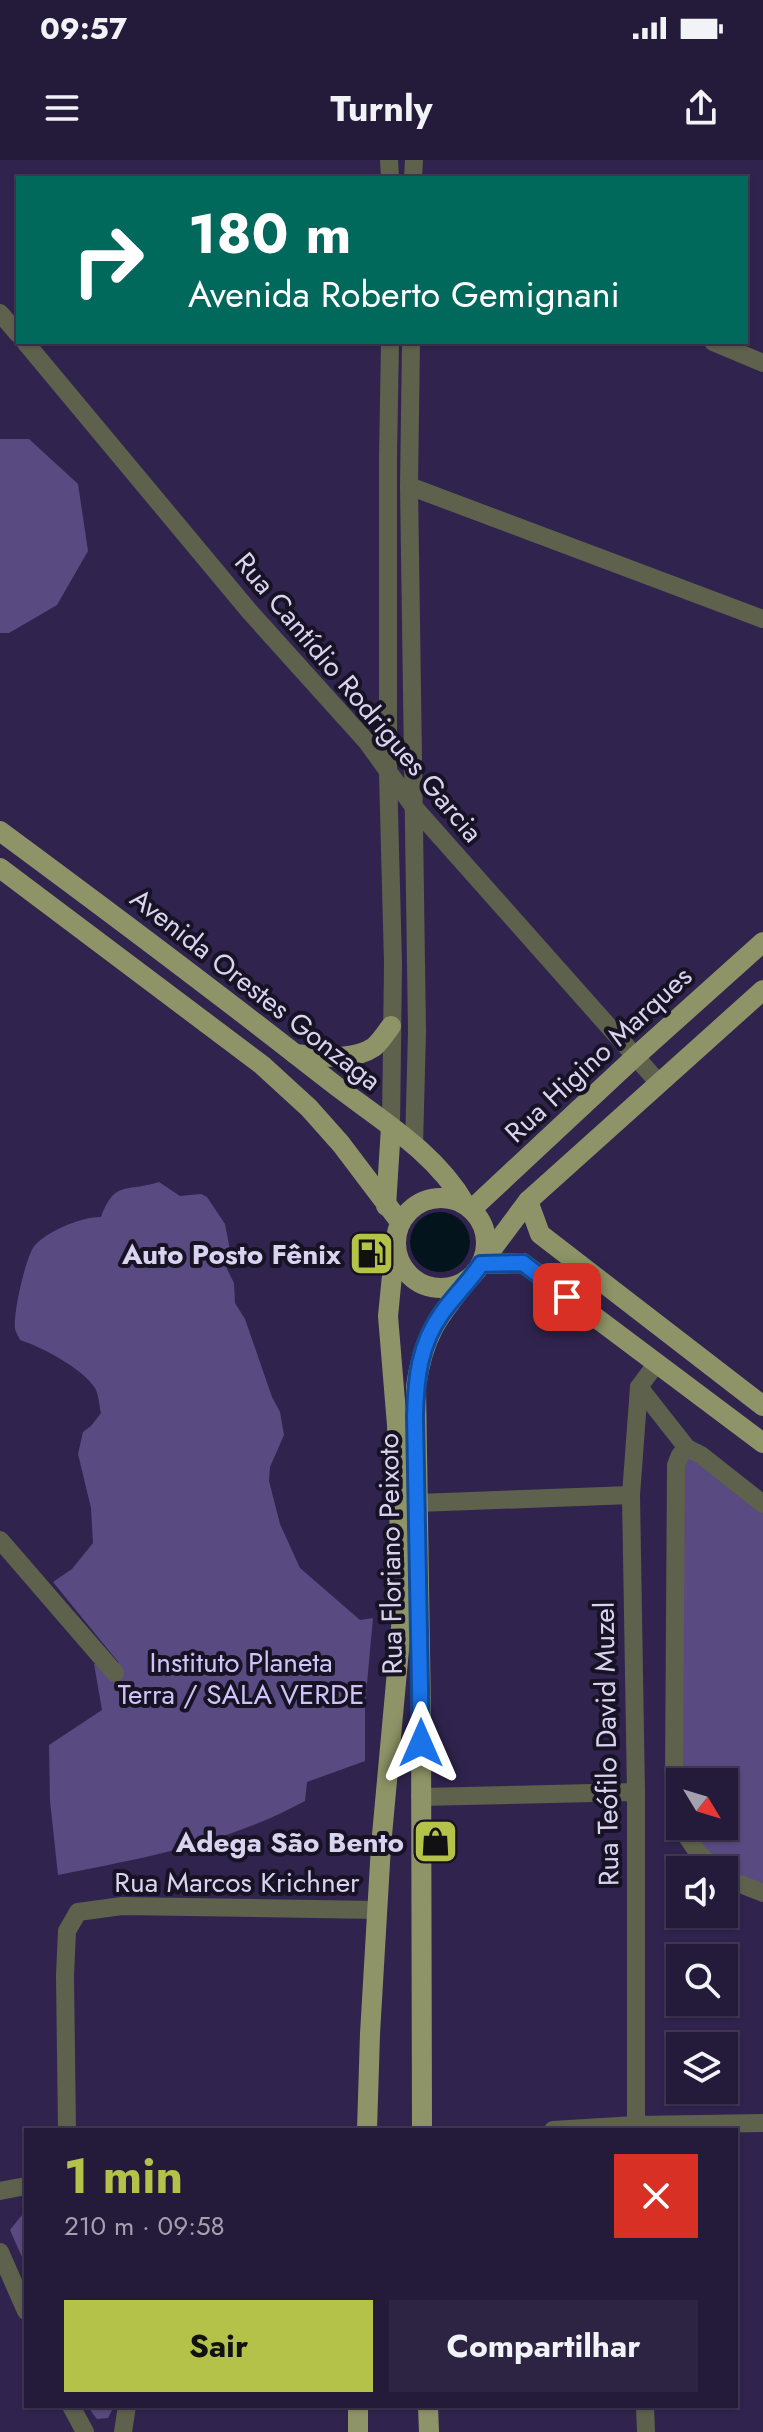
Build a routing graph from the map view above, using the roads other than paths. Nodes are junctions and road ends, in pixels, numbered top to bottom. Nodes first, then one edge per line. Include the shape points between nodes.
1 (0, 313) edge
2 (16, 332) edge
3 (27, 344) edge
4 (390, 344) edge
5 (411, 344) edge
6 (718, 344) edge
7 (763, 363) edge
8 (409, 486) junction
9 (763, 619) edge
10 (388, 773) junction
11 (413, 806) junction
12 (0, 831) edge
13 (0, 868) edge
14 (763, 942) edge
15 (763, 990) edge
16 (391, 1026) junction
17 (295, 1054) junction
18 (636, 1056) junction
19 (658, 1082) junction
20 (391, 1127) junction
21 (414, 1146) junction
22 (528, 1201) junction
23 (386, 1206) junction
24 (468, 1206) junction
25 (400, 1222) junction
26 (395, 1245) junction
27 (475, 1271) junction
28 (656, 1364) junction
29 (639, 1387) junction
30 (763, 1406) edge
31 (763, 1443) edge
32 (687, 1448) junction
33 (631, 1495) junction
34 (418, 1503) junction
35 (763, 1504) edge
36 (0, 1540) edge
37 (115, 1673) dead end
38 (674, 1768) edge
39 (636, 1792) junction
40 (420, 1797) junction
41 (690, 1840) edge
42 (702, 1856) edge
43 (738, 1881) edge
44 (763, 1893) edge
45 (377, 1910) junction
46 (763, 2123) edge
47 (67, 2128) edge
48 (367, 2128) edge
49 (422, 2128) edge
50 (636, 2128) edge
51 (24, 2186) edge
52 (0, 2191) edge
53 (0, 2252) edge
54 (24, 2306) edge
55 (72, 2408) edge
56 (127, 2408) edge
57 (358, 2408) edge
58 (428, 2408) edge
59 (645, 2408) edge
60 (85, 2432) edge
61 (123, 2432) edge
62 (358, 2432) edge
63 (429, 2432) edge
64 (646, 2432) edge

1 - 2 street
3 - 10 street, Rua Cantídio Rodrigues Garcia
4 - 10 street
5 - 8 street
6 - 7 street
8 - 9 street
8 - 11 street
10 - 11 street, Rua Cantídio Rodrigues Garcia
10 - 16 street
11 - 18 street, Rua Cantídio Rodrigues Garcia
11 - 21 street
12 - 17 main road, Avenida Orestes Gonzaga
13 - 23 main road, Avenida Orestes Gonzaga via 262,1065 341,1144
14 - 18 main road, Rua Higino Marques
15 - 19 main road
16 - 17 main road via 374,1047 356,1054
16 - 20 street
17 - 20 main road, Avenida Orestes Gonzaga
18 - 19 street, Rua Cantídio Rodrigues Garcia
18 - 24 main road, Rua Higino Marques
19 - 22 main road
20 - 21 main road, Avenida Orestes Gonzaga
20 - 23 main road
21 - 24 main road, Avenida Orestes Gonzaga
22 - 27 main road
22 - 30 main road via 540,1234
23 - 25 main road, Avenida Orestes Gonzaga
24 - 25 main road via 434,1198 414,1206
24 - 27 main road via 487,1240
25 - 26 main road
26 - 27 main road via 405,1271 428,1287 456,1286
26 - 45 main road via 388,1316 402,1617
27 - 28 main road via 523,1263
27 - 34 main road, Rua Floriano Peixoto via 431,1330 420,1362 415,1416
28 - 29 street
28 - 31 main road
29 - 32 street
29 - 33 street, Rua Teófilo David Muzel
32 - 35 street
32 - 38 street via 676,1465
33 - 34 street
33 - 39 street, Rua Teófilo David Muzel
34 - 40 main road, Rua Floriano Peixoto
36 - 37 street
39 - 40 street
39 - 50 street, Rua Teófilo David Muzel
40 - 49 main road, Rua Floriano Peixoto
41 - 42 street
43 - 44 street
45 - 47 street, Rua Marcos Krichner via 122,1906 78,1912 67,1931
45 - 48 main road
46 - 50 street
51 - 52 street
53 - 54 street
55 - 60 street
56 - 61 street
57 - 62 main road
58 - 63 main road
59 - 64 street

